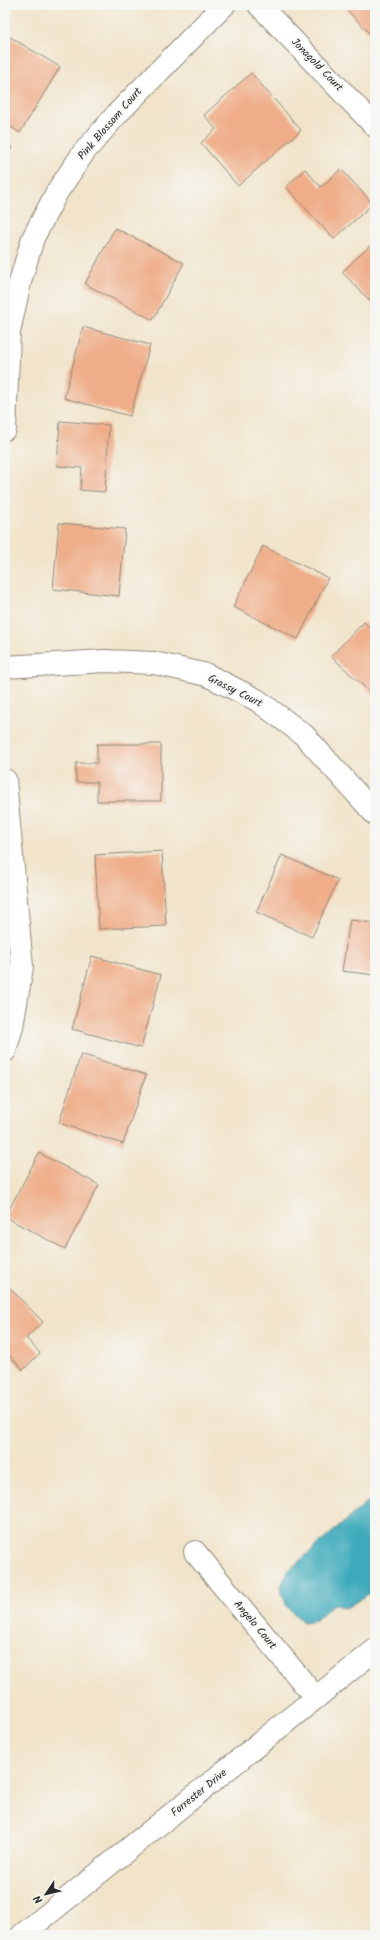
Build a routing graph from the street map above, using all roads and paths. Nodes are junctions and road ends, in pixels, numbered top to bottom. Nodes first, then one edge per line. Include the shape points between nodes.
1 (224, 5) edge
2 (259, 5) edge
3 (375, 126) edge
4 (5, 429) edge
5 (5, 667) edge
6 (5, 780) edge
7 (375, 814) edge
8 (8, 831) edge
9 (5, 1050) edge
10 (195, 1552) dead end
11 (375, 1650) edge
12 (316, 1698) junction
13 (22, 1935) edge

1 - 4 street, Pink Blossom Court via 117,114 84,152 57,192 33,238 9,332
2 - 3 street, Jonagold Court
5 - 7 street, Grassy Court via 105,661 154,663 207,675 257,700 304,735
6 - 8 street
8 - 9 street via 22,966 12,1027
10 - 12 street, Angelo Court
11 - 12 street, Forrester Drive
12 - 13 street, Forrester Drive

